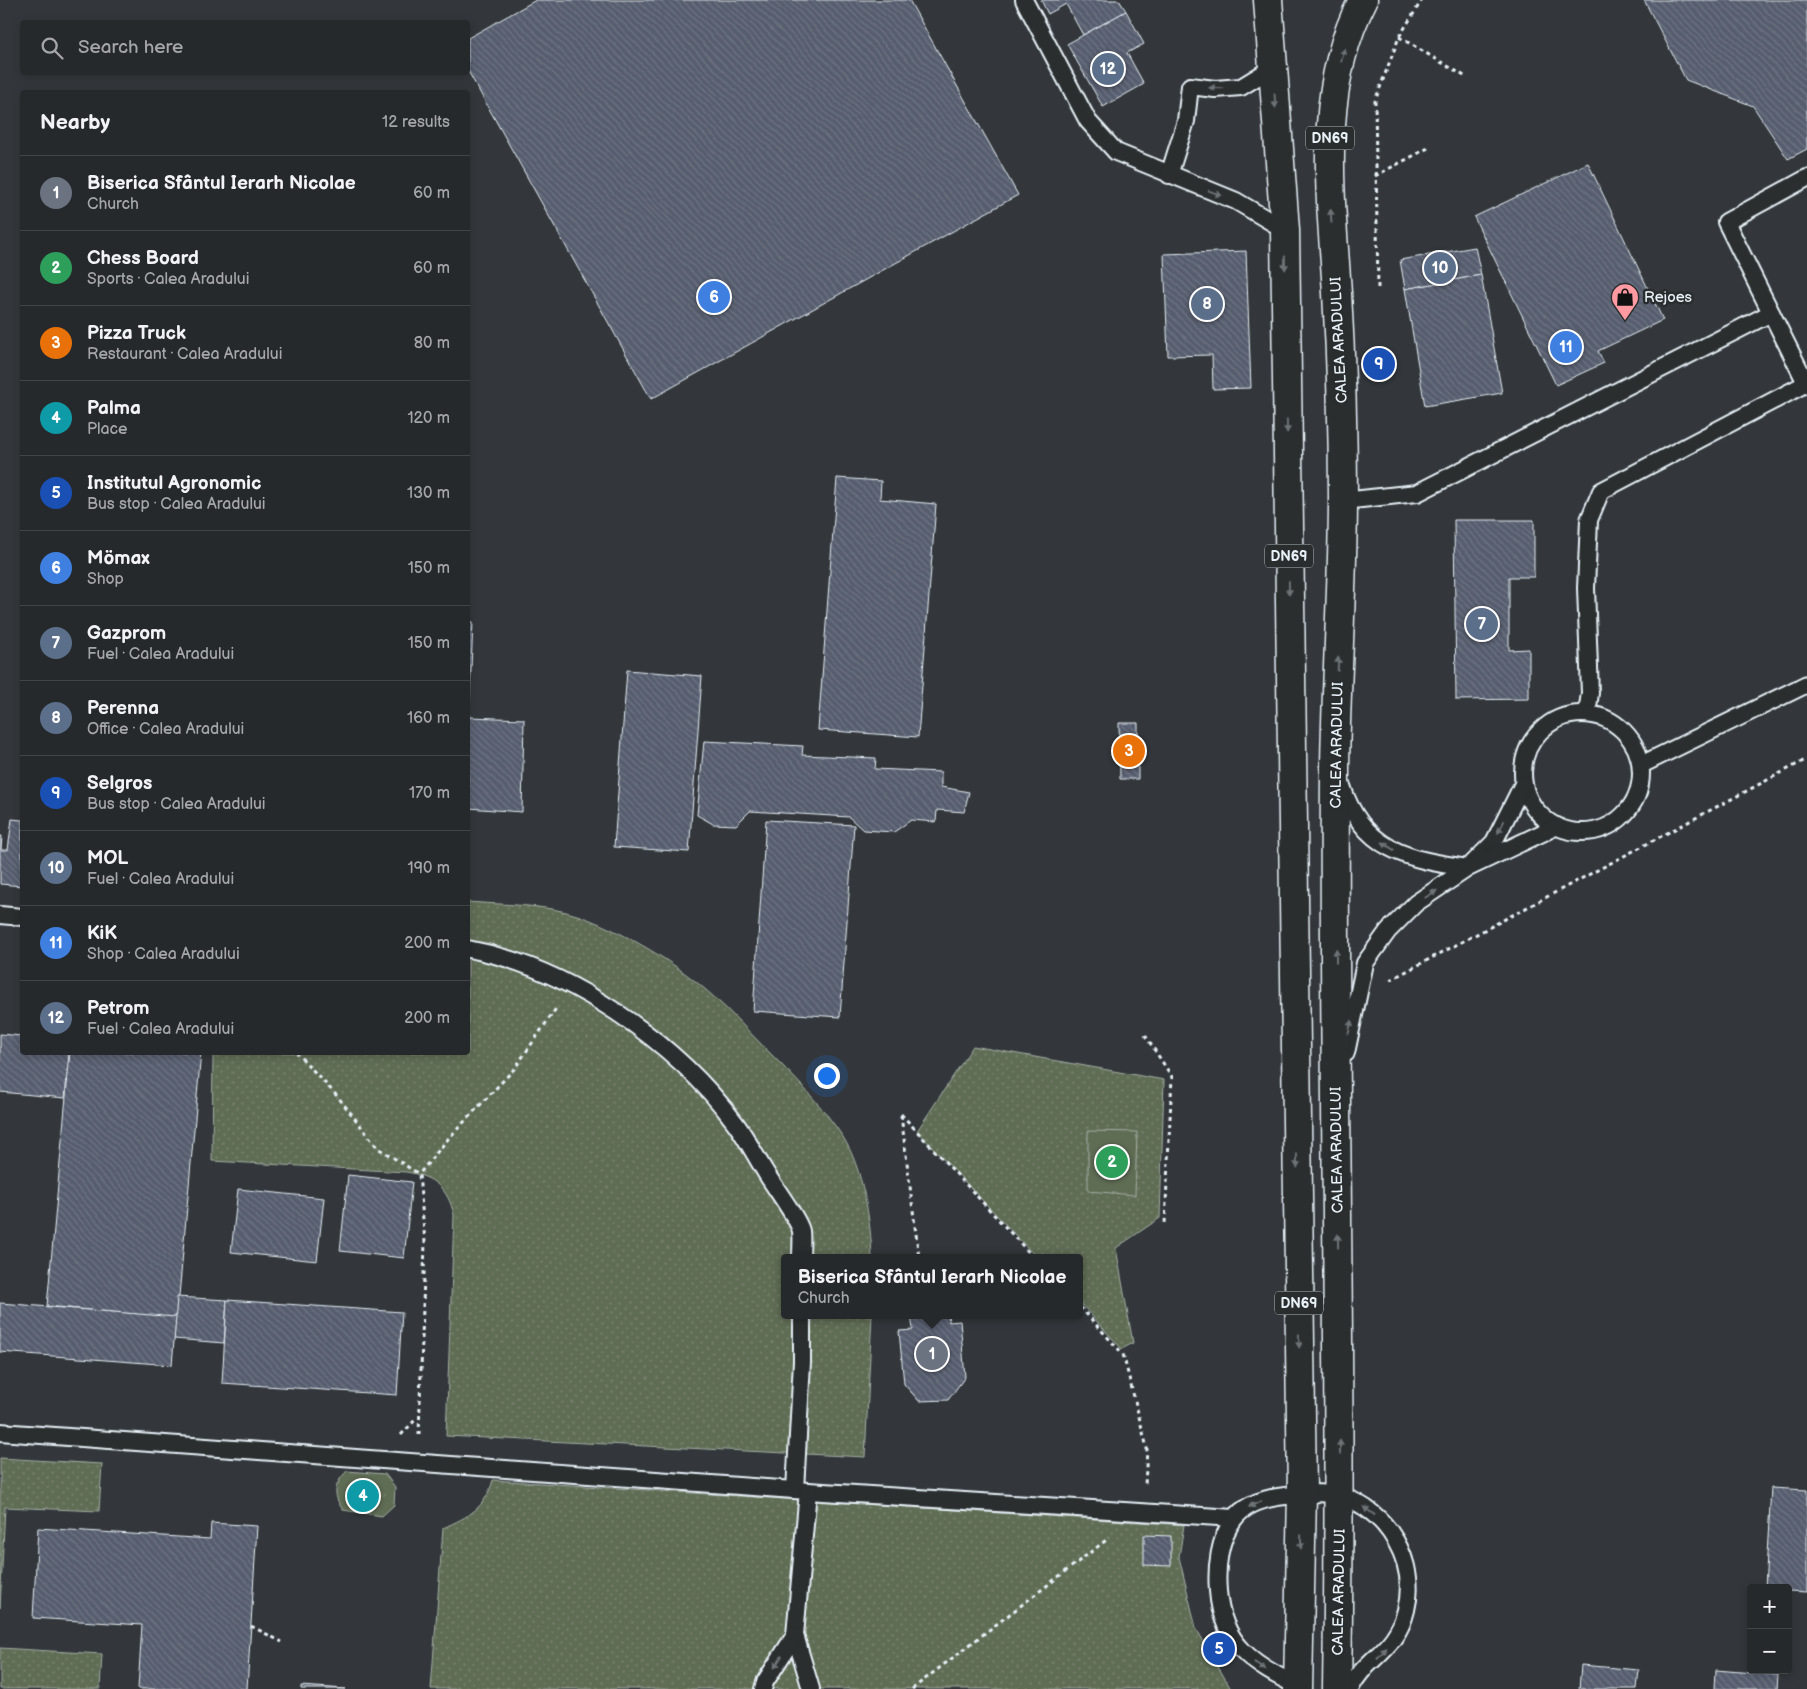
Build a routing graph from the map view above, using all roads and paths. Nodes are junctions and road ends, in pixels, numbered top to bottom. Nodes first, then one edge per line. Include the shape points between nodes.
1 (1024, 0) edge
2 (1268, 0) edge
3 (1364, 0) edge
4 (1422, 0) edge
5 (1398, 37) junction
6 (1272, 68) junction
7 (1466, 78) dead end
8 (1430, 147) dead end
9 (1170, 176) junction
10 (1374, 176) junction
11 (1807, 178) edge
12 (1285, 230) junction
13 (1378, 288) dead end
14 (1771, 313) junction
15 (1806, 383) edge
16 (1343, 501) junction
17 (1807, 684) edge
18 (1588, 714) junction
19 (1807, 759) edge
20 (1335, 765) junction
21 (1641, 765) junction
22 (1523, 784) junction
23 (1556, 826) junction
24 (1468, 868) junction
25 (0, 915) edge
26 (20, 917) edge
27 (470, 950) edge
28 (1390, 980) dead end
29 (571, 986) junction
30 (1145, 1035) dead end
31 (299, 1055) edge
32 (1336, 1110) junction
33 (419, 1174) junction
34 (1165, 1224) dead end
35 (801, 1254) edge
36 (918, 1254) edge
37 (1030, 1254) edge
38 (1083, 1310) edge
39 (802, 1319) edge
40 (418, 1418) dead end
41 (0, 1432) edge
42 (801, 1491) junction
43 (1302, 1494) junction
44 (1340, 1496) junction
45 (1143, 1512) junction
46 (1234, 1518) junction
47 (1115, 1533) dead end
48 (251, 1626) dead end
49 (795, 1635) junction
50 (282, 1642) dead end
51 (1298, 1687) edge
52 (763, 1689) edge
53 (811, 1689) edge
54 (912, 1689) edge
55 (1337, 1689) edge
56 (1350, 1689) edge

1 - 9 lane via 1088,121 1116,152
2 - 6 main road, DN69
16 -> 3 main road, CALEA ARADULUI / DN69 via 1341,369 1331,210 1330,131 1341,58
4 - 5 path
5 - 7 path
5 - 10 path via 1375,101
6 -> 9 lane via 1241,87 1190,86 1186,121
6 -> 12 main road, DN69
8 - 10 path
9 -> 12 lane via 1236,201
10 - 13 path
11 - 14 lane via 1726,222
12 -> 43 main road, DN69
14 - 15 lane
14 - 16 lane via 1417,493
15 - 18 lane via 1601,491 1589,520 1586,588
20 -> 16 main road, CALEA ARADULUI / DN69
17 - 21 lane
18 - 21 lane via 1623,731 1634,746
18 - 22 lane via 1564,716 1533,739 1522,768
19 - 28 path
24 -> 20 lane via 1402,855 1371,835 1349,808
32 -> 20 main road, CALEA ARADULUI / DN69
21 - 23 lane via 1639,786 1632,806 1617,820 1598,830 1577,832
22 - 23 lane via 1529,801 1541,816
22 -> 24 lane via 1494,842
23 - 24 lane
32 -> 24 lane via 1349,1031 1366,962 1388,930 1416,903
25 - 26 lane
27 - 29 lane via 540,970
29 - 33 path via 515,1068
29 - 35 lane via 640,1031 706,1089 736,1124 801,1229
30 - 34 path via 1172,1077
31 - 33 path via 338,1097 378,1148
44 -> 32 main road, CALEA ARADULUI / DN69
33 - 40 path via 425,1242
36 - 37 path via 901,1114
38 - 45 path via 1123,1354 1148,1448
39 - 42 lane
41 - 42 lane
42 - 45 lane
42 - 49 lane
43 - 44 lane, CALEA ARADULUI
43 -> 46 lane, CALEA ARADULUI via 1270,1498 1250,1506
43 -> 51 main road, DN69
44 - 55 main road, CALEA ARADULUI / DN69
56 -> 44 lane, CALEA ARADULUI via 1362,1671 1382,1654 1400,1627 1408,1595 1408,1574 1401,1550 1376,1515
45 - 46 lane
46 -> 51 lane via 1224,1538 1217,1568 1222,1618 1243,1653
47 - 54 path
48 - 50 path
49 -> 52 lane
49 - 53 lane

